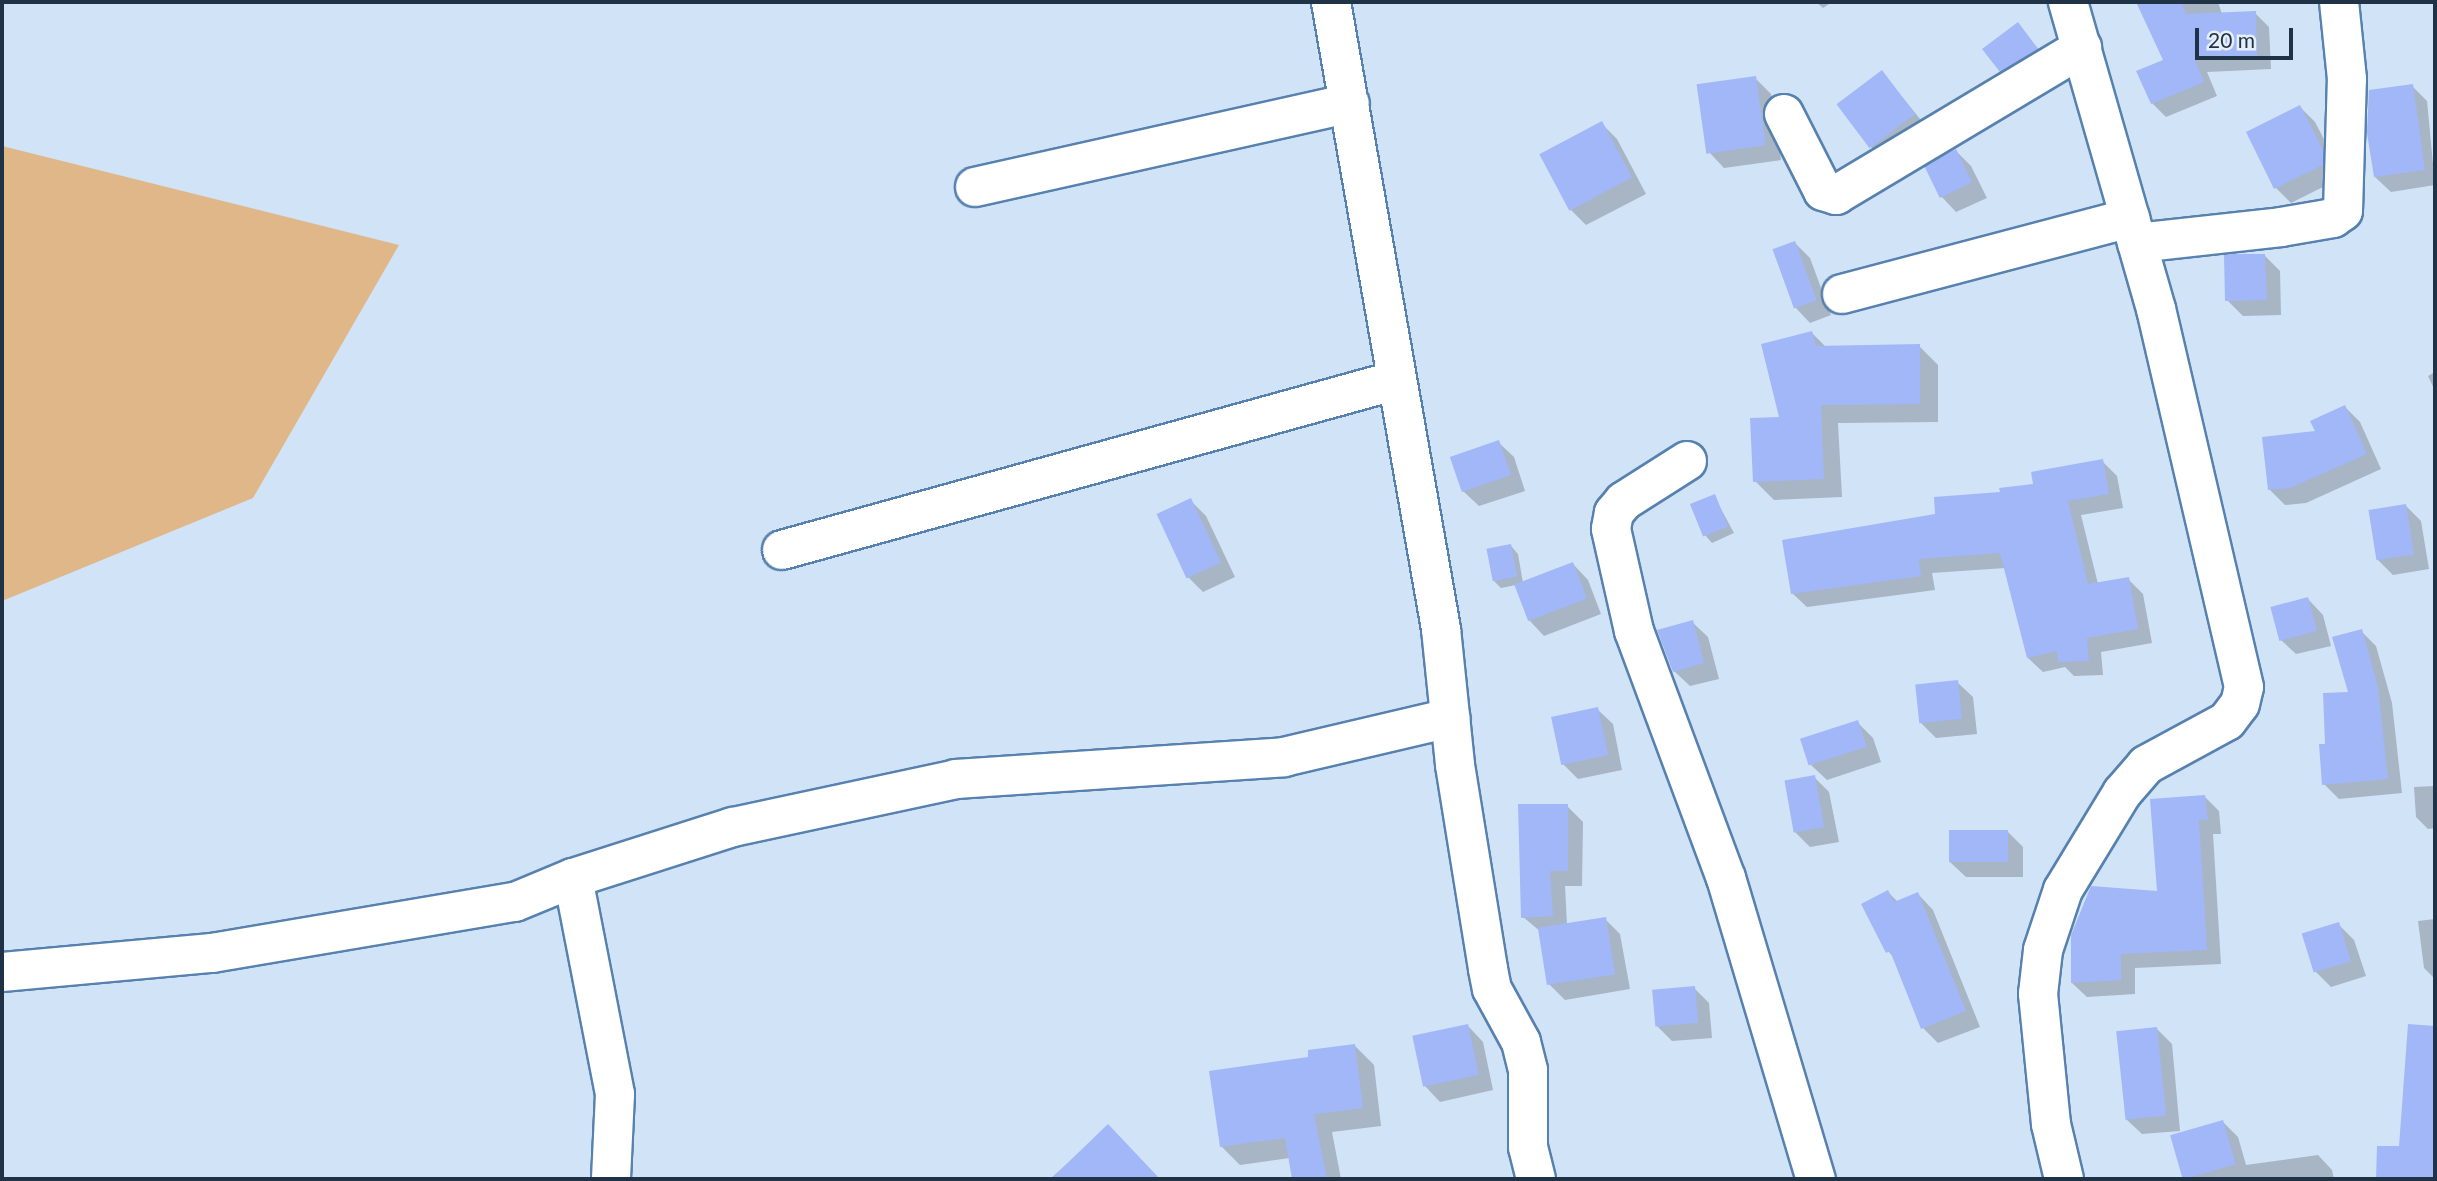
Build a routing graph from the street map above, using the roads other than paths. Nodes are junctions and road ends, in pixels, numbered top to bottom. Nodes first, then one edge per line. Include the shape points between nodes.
1 (1331, 2) edge
2 (2068, 2) edge
3 (2339, 2) edge
4 (2082, 48) junction
5 (1350, 103) junction
6 (1784, 114) dead end
7 (975, 187) dead end
8 (2133, 230) junction
9 (1842, 294) dead end
10 (1397, 380) junction
11 (1687, 461) dead end
12 (782, 550) dead end
13 (1450, 719) junction
14 (573, 878) junction
15 (2, 972) edge
16 (611, 1179) edge
17 (1536, 1179) edge
18 (1816, 1179) edge
19 (2064, 1179) edge

1 - 5 street
2 - 4 street
3 - 8 street via 2347,79 2343,211 2333,218 2281,227
4 - 6 street via 1836,195 1823,191
4 - 8 street
5 - 7 street
5 - 10 street
8 - 9 street
8 - 19 street via 2244,687 2227,721 2146,765 2122,793 2063,890 2043,950 2038,994 2051,1124
10 - 12 street
10 - 13 street via 1441,629
11 - 18 street via 1624,501 1614,513 1611,529 1634,631 1726,878
13 - 14 street via 1284,757 956,779 733,827
13 - 17 street via 1492,989 1521,1042 1528,1070 1528,1147
14 - 15 street via 515,902 212,953
14 - 16 street via 615,1094

